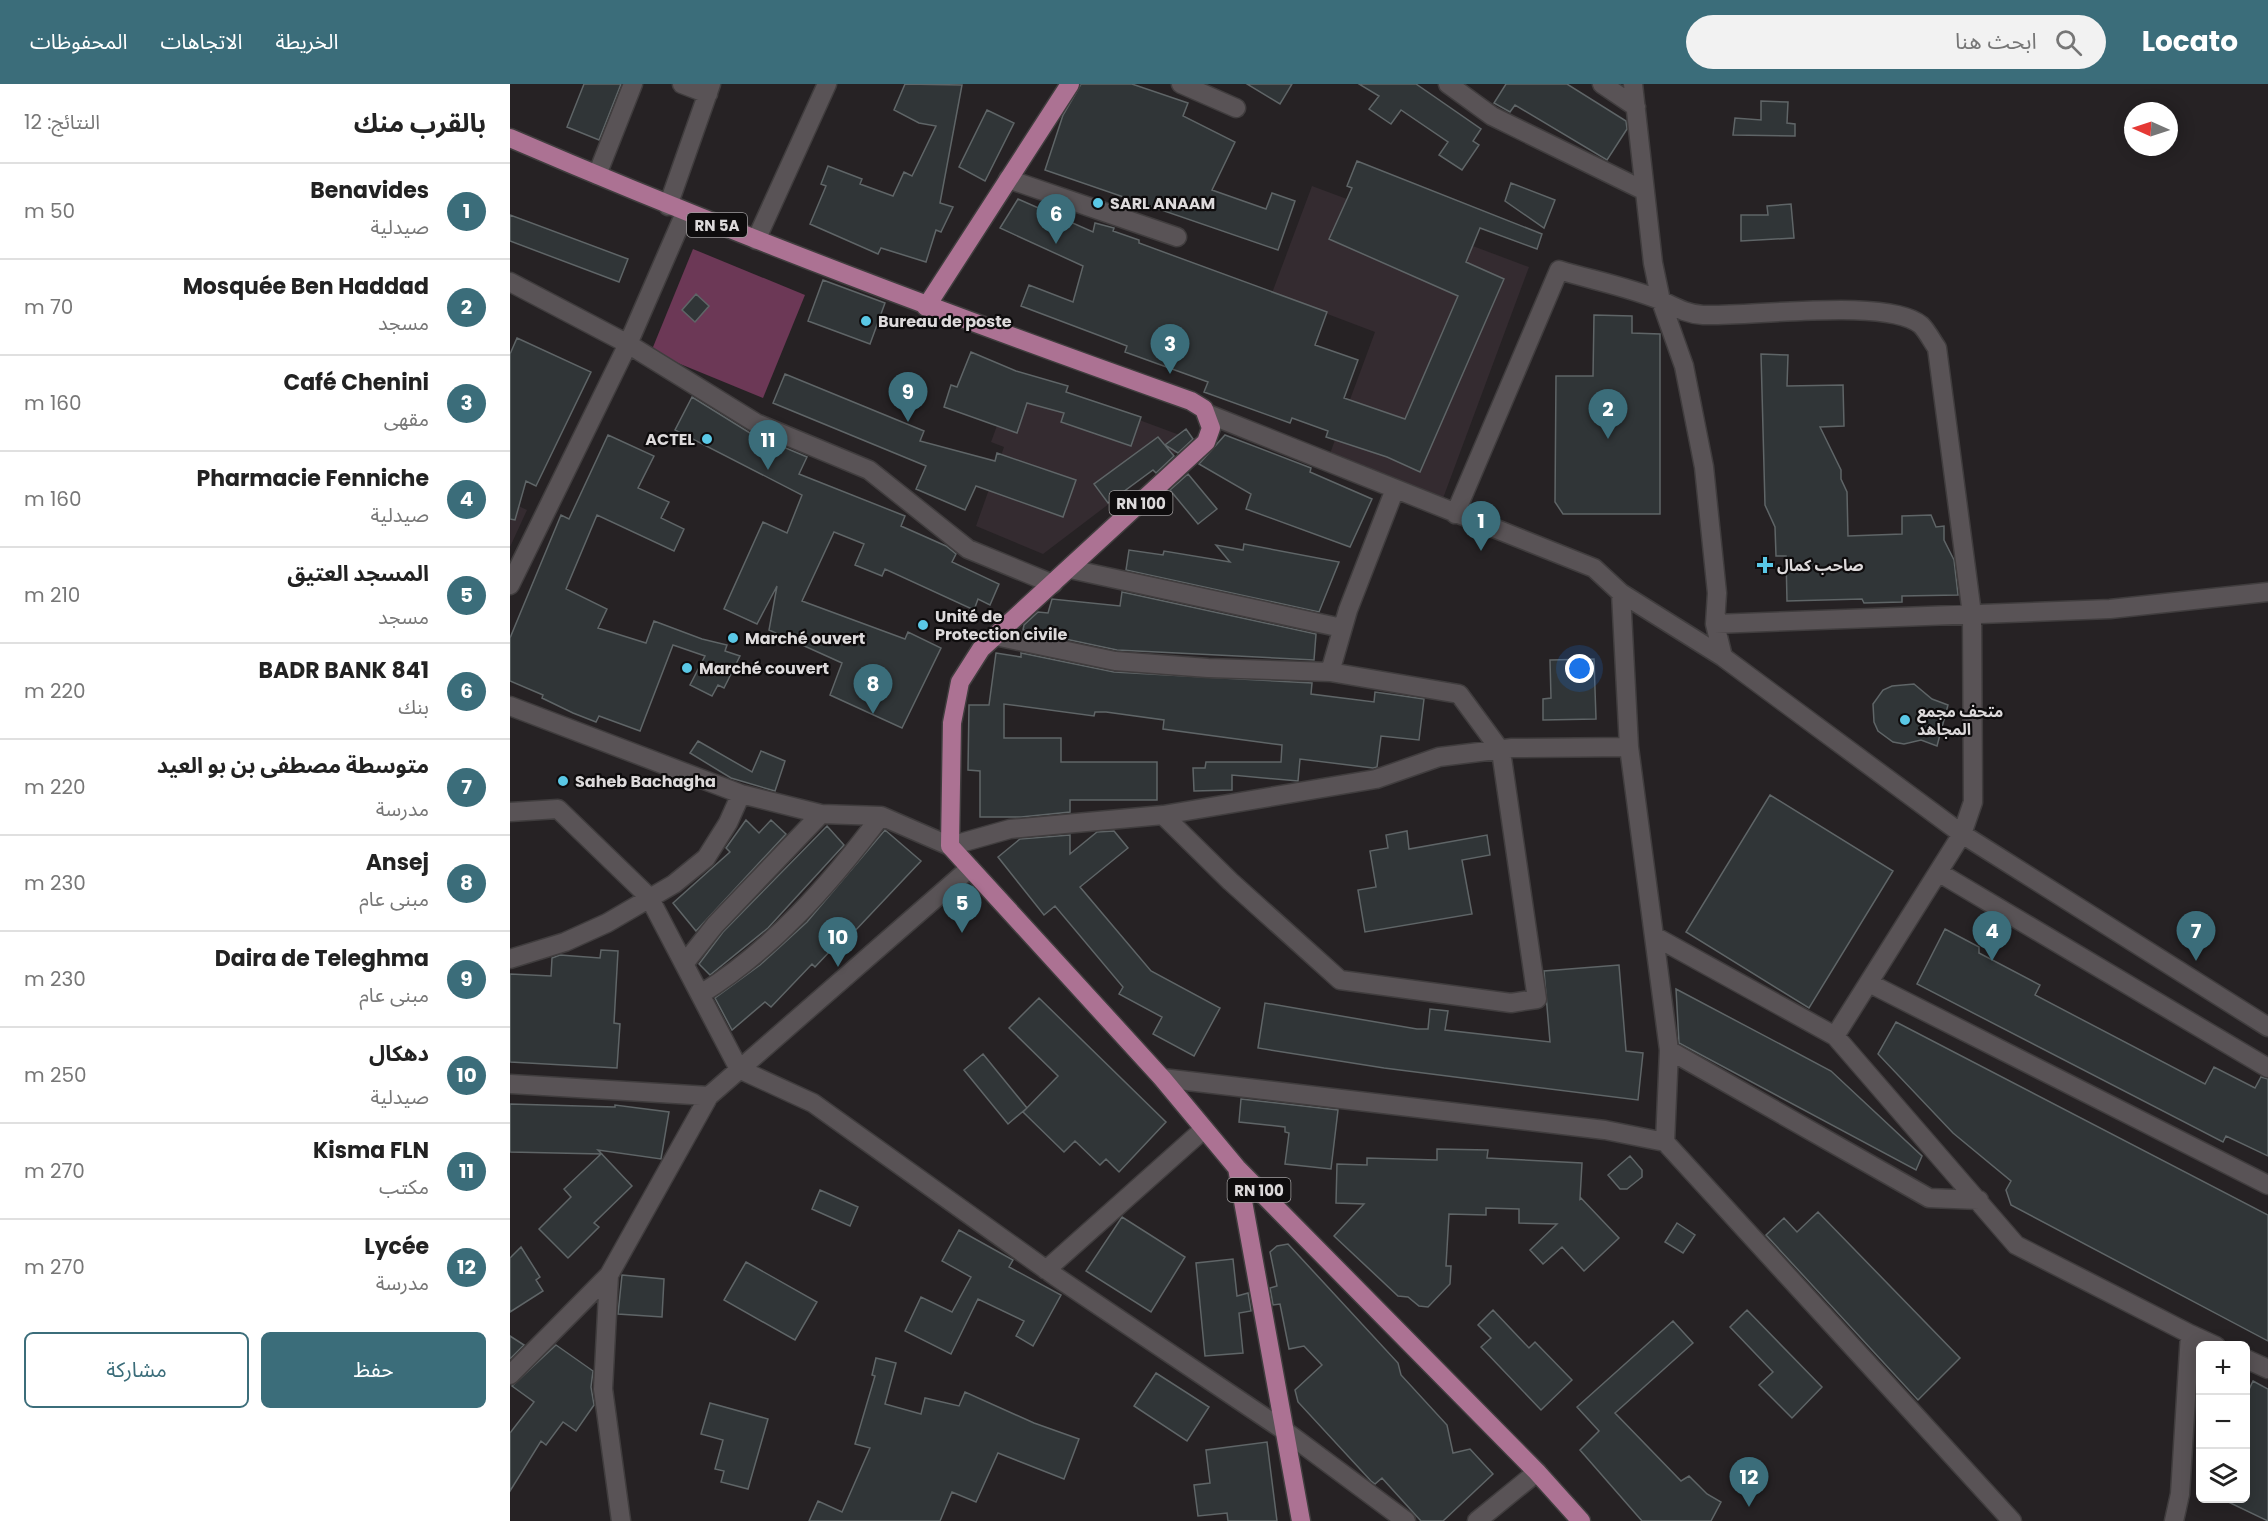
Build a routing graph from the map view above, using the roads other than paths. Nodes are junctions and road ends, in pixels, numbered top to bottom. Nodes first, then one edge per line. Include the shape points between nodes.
1 (633, 84) edge
2 (682, 84) edge
3 (827, 84) edge
4 (1070, 84) edge
5 (1181, 84) edge
6 (1448, 84) edge
7 (1602, 84) edge
8 (1633, 84) edge
9 (710, 89) edge
10 (1636, 107) junction
11 (1236, 108) dead end
12 (510, 138) edge
13 (597, 176) junction
14 (1008, 180) junction
15 (1646, 191) junction
16 (677, 209) junction
17 (1177, 237) dead end
18 (756, 240) junction
19 (510, 282) edge
20 (1661, 301) junction
21 (926, 307) junction
22 (628, 344) junction
23 (1208, 414) junction
24 (1395, 489) junction
25 (1455, 514) junction
26 (1070, 569) junction
27 (1053, 584) junction
28 (510, 585) edge
29 (2268, 592) edge
30 (1621, 593) junction
31 (1972, 614) junction
32 (1715, 624) junction
33 (1342, 628) junction
34 (995, 636) junction
35 (1723, 657) junction
36 (1330, 672) junction
37 (510, 706) edge
38 (1629, 747) junction
39 (1502, 752) junction
40 (741, 794) junction
41 (510, 812) edge
42 (821, 814) junction
43 (1163, 815) junction
44 (881, 816) junction
45 (1962, 834) junction
46 (950, 846) junction
47 (970, 868) junction
48 (1938, 872) junction
49 (649, 897) junction
50 (1654, 936) junction
51 (510, 959) edge
52 (684, 964) junction
53 (1869, 983) junction
54 (701, 994) junction
55 (2268, 1027) edge
56 (1835, 1036) junction
57 (1669, 1050) junction
58 (2268, 1068) edge
59 (739, 1069) junction
60 (1162, 1078) junction
61 (510, 1084) edge
62 (709, 1096) junction
63 (1204, 1129) junction
64 (1665, 1142) junction
65 (1237, 1168) junction
66 (2268, 1185) edge
67 (1979, 1200) junction
68 (1046, 1270) junction
69 (609, 1275) junction
70 (2190, 1334) junction
71 (2205, 1341) edge
72 (2250, 1361) edge
73 (2268, 1370) edge
74 (510, 1375) edge
75 (1285, 1431) junction
76 (1537, 1472) junction
77 (621, 1521) edge
78 (1301, 1521) edge
79 (1406, 1521) edge
80 (1477, 1521) edge
81 (1581, 1521) edge
82 (2012, 1521) edge
83 (2174, 1521) edge

1 - 13 street
2 - 9 street
3 - 18 street
4 - 14 main road
5 - 11 street
6 - 15 street via 1492,116
7 - 10 street
8 - 10 street
9 - 16 street
10 - 15 street
12 - 13 main road, RN 5A
13 - 16 main road, RN 5A
14 - 17 street
14 - 21 main road
15 - 20 street
16 - 18 main road, RN 5A
16 - 22 street
18 - 21 main road, RN 5A
19 - 22 street
20 - 25 street via 1559,270
20 - 31 street via 1678,311 1703,315 1847,309 1890,314 1920,324 1937,348
20 - 32 street via 1684,366 1704,467 1717,593
21 - 23 main road via 1198,404
22 - 27 street via 756,423 869,470 968,549
22 - 28 street
23 - 24 street
23 - 26 main road, RN 100 via 1211,428 1206,442
24 - 25 street
24 - 33 street
25 - 30 street via 1594,568
26 - 27 main road, RN 100
26 - 33 street
27 - 34 main road, RN 100
29 - 31 street via 2110,609
30 - 35 street
30 - 38 street
31 - 32 street
31 - 45 street via 1973,802
32 - 35 street
33 - 36 street
34 - 36 street via 1115,661
34 - 46 main road, RN 100 via 981,649 960,682 952,723
35 - 45 street
36 - 39 street via 1459,694
37 - 40 street
38 - 39 street via 1512,748
38 - 50 street
39 - 43 street via 1439,757 1376,779
39 - 43 street via 1537,999 1510,1003 1340,980
40 - 42 street
40 - 49 street via 706,858 674,884
41 - 49 street via 558,809
42 - 44 street
42 - 52 street via 715,925
43 - 46 street via 1010,829
44 - 46 street
44 - 54 street via 839,873 735,973
45 - 48 street
45 - 55 street
46 - 47 main road, RN 100
47 - 59 street
47 - 60 main road, RN 100
48 - 53 street
48 - 58 street
49 - 51 street via 607,923 565,942
49 - 52 street
50 - 56 street
50 - 57 street
52 - 54 street
53 - 56 street
53 - 66 street
54 - 59 street
56 - 67 street
57 - 64 street
57 - 67 street via 1929,1198
59 - 62 street
59 - 68 street via 813,1103
60 - 63 main road, RN 100
60 - 64 street via 1605,1130
61 - 62 street
62 - 69 street
63 - 65 main road, RN 100
63 - 68 street
64 - 82 street
65 - 75 main road
65 - 76 main road, RN 100
67 - 70 street via 2016,1245
68 - 75 street
69 - 74 street
69 - 77 street via 603,1389
70 - 71 street
70 - 83 street via 2180,1494
72 - 73 street
75 - 78 main road
75 - 79 street
76 - 80 street
76 - 81 main road, RN 100

